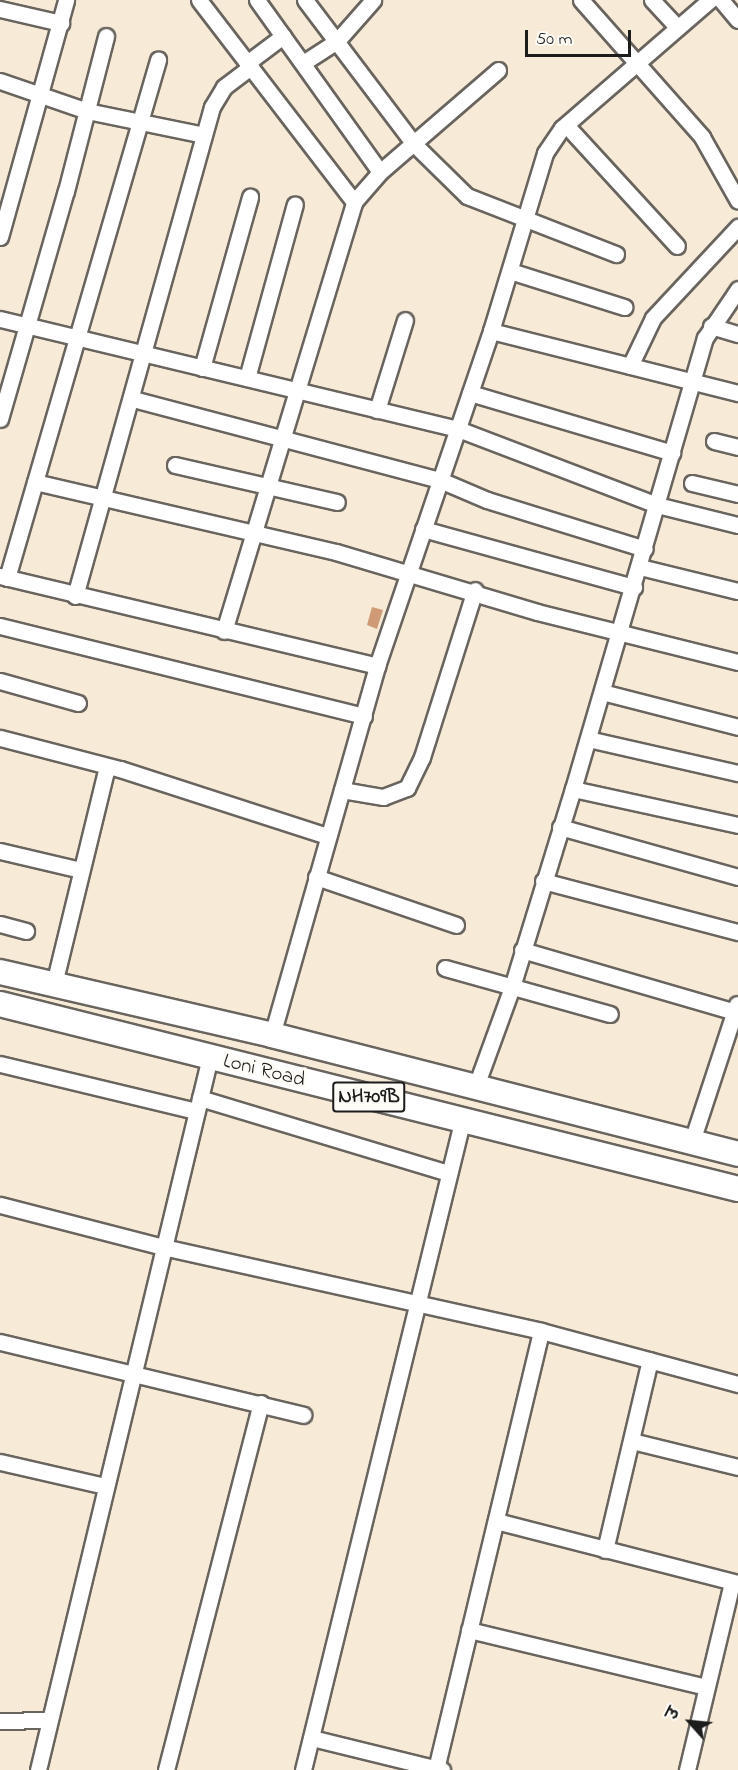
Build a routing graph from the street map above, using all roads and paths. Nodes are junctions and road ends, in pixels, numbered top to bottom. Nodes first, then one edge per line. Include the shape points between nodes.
1 (66, 0) edge
2 (199, 0) edge
3 (257, 0) edge
4 (305, 0) edge
5 (373, 0) edge
6 (581, 0) edge
7 (652, 0) edge
8 (710, 0) edge
9 (721, 0) edge
10 (0, 9) edge
11 (738, 20) edge
12 (61, 23) junction
13 (677, 27) junction
14 (106, 36) dead end
15 (283, 36) junction
16 (337, 41) junction
17 (158, 60) dead end
18 (636, 62) junction
19 (303, 63) junction
20 (249, 65) junction
21 (498, 70) dead end
22 (0, 81) edge
23 (40, 91) junction
24 (87, 111) junction
25 (140, 121) junction
26 (566, 125) junction
27 (204, 135) junction
28 (413, 143) junction
29 (380, 172) junction
30 (250, 197) dead end
31 (738, 201) edge
32 (354, 202) junction
33 (295, 204) dead end
34 (524, 220) junction
35 (738, 227) edge
36 (0, 237) edge
37 (676, 246) dead end
38 (616, 254) dead end
39 (510, 271) junction
40 (734, 297) edge
41 (624, 307) dead end
42 (0, 319) edge
43 (405, 320) dead end
44 (27, 324) junction
45 (711, 326) junction
46 (491, 331) junction
47 (738, 334) edge
48 (78, 337) junction
49 (146, 353) junction
50 (630, 366) junction
51 (202, 368) junction
52 (247, 378) junction
53 (694, 382) junction
54 (295, 391) junction
55 (470, 393) junction
56 (738, 393) edge
57 (133, 399) junction
58 (377, 410) junction
59 (0, 419) edge
60 (458, 429) junction
61 (282, 437) junction
62 (714, 441) dead end
63 (738, 447) edge
64 (672, 453) junction
65 (175, 465) dead end
66 (440, 480) junction
67 (35, 482) junction
68 (692, 483) dead end
69 (267, 486) junction
70 (738, 494) edge
71 (103, 499) junction
72 (338, 502) dead end
73 (657, 505) junction
74 (738, 525) edge
75 (423, 529) junction
76 (254, 532) junction
77 (645, 549) junction
78 (640, 567) junction
79 (408, 573) junction
80 (3, 577) edge
81 (634, 587) junction
82 (475, 590) junction
83 (738, 591) edge
84 (75, 596) junction
85 (0, 626) edge
86 (224, 631) junction
87 (620, 633) junction
88 (738, 662) edge
89 (376, 666) junction
90 (0, 681) edge
91 (602, 692) junction
92 (78, 703) dead end
93 (364, 716) junction
94 (738, 727) edge
95 (0, 738) edge
96 (588, 739) junction
97 (106, 766) junction
98 (738, 773) edge
99 (573, 789) junction
100 (342, 790) junction
101 (738, 825) edge
102 (560, 827) junction
103 (328, 836) junction
104 (0, 851) edge
105 (81, 870) junction
106 (316, 877) junction
107 (738, 877) edge
108 (543, 882) junction
109 (0, 924) edge
110 (456, 925) dead end
111 (26, 931) dead end
112 (738, 932) edge
113 (522, 950) junction
114 (445, 968) dead end
115 (0, 972) edge
116 (54, 984) junction
117 (512, 987) junction
118 (0, 1004) edge
119 (736, 1007) edge
120 (609, 1014) dead end
121 (272, 1035) junction
122 (210, 1057) junction
123 (0, 1064) edge
124 (476, 1086) junction
125 (198, 1104) junction
126 (462, 1122) junction
127 (692, 1141) junction
128 (738, 1154) edge
129 (449, 1173) junction
130 (738, 1189) edge
131 (0, 1205) edge
132 (163, 1247) junction
133 (418, 1302) junction
134 (541, 1331) junction
135 (0, 1342) edge
136 (650, 1360) junction
137 (133, 1374) junction
138 (738, 1384) edge
139 (261, 1403) junction
140 (303, 1415) dead end
141 (632, 1441) junction
142 (0, 1462) edge
143 (738, 1467) edge
144 (105, 1486) junction
145 (496, 1521) junction
146 (605, 1550) junction
147 (735, 1583) edge
148 (469, 1630) junction
149 (706, 1687) junction
150 (50, 1720) junction
151 (0, 1722) edge
152 (312, 1738) junction
153 (439, 1769) edge
154 (38, 1770) edge
155 (166, 1770) edge
156 (303, 1770) edge
157 (687, 1770) edge

1 - 12 street
2 - 20 street
3 - 15 street
4 - 16 street
5 - 16 street
6 - 18 street
7 - 13 street
8 - 13 street
9 - 11 street
10 - 12 street
12 - 23 street
13 - 18 street
14 - 24 street
15 - 19 street
15 - 20 street
16 - 19 street
16 - 28 street
17 - 25 street
18 - 26 street
18 - 31 street via 702,137
19 - 29 street
20 - 27 street via 217,95
20 - 32 street
21 - 28 street
22 - 23 street
23 - 24 street
23 - 36 street
24 - 25 street
24 - 44 street
25 - 27 street
25 - 48 street
26 - 34 street via 545,153
26 - 37 street
27 - 49 street
28 - 29 street
28 - 34 street via 467,196
29 - 32 street
30 - 51 street
32 - 54 street
33 - 52 street
34 - 38 street
34 - 39 street
35 - 50 street via 652,318
39 - 41 street
39 - 46 street
40 - 45 street
42 - 44 street
43 - 58 street
44 - 48 street
44 - 59 street
45 - 47 street
45 - 53 street
46 - 50 street
46 - 55 street
48 - 49 street
48 - 67 street
49 - 51 street
49 - 57 street
50 - 53 street
51 - 52 street
52 - 54 street
53 - 56 street
53 - 64 street
54 - 58 street
54 - 61 street
55 - 60 street
55 - 64 street
57 - 61 street
57 - 71 street
58 - 60 street
60 - 66 street
60 - 73 street
61 - 66 street
61 - 69 street
62 - 63 street
64 - 73 street
65 - 69 street
66 - 75 street
66 - 77 street via 487,500
67 - 71 street
67 - 80 street
68 - 70 street
69 - 72 street
69 - 76 street
71 - 76 street
71 - 84 street
73 - 74 street
73 - 77 street
75 - 79 street
75 - 81 street
76 - 79 street
76 - 86 street
77 - 78 street
78 - 81 street
78 - 83 street
79 - 82 street
79 - 89 street
80 - 84 street
81 - 87 street
82 - 87 street via 537,612
82 - 100 street via 422,757 407,788 383,797
84 - 86 street
85 - 93 street
86 - 89 street
87 - 88 street
87 - 91 street
89 - 93 street
90 - 92 street
91 - 94 street
91 - 96 street
93 - 100 street
95 - 97 street
96 - 98 street
96 - 99 street
97 - 103 street
97 - 105 street
99 - 101 street
99 - 102 street
100 - 103 street
102 - 107 street
102 - 108 street
103 - 106 street
104 - 105 street
105 - 116 street
106 - 110 street
106 - 121 street
108 - 112 street
108 - 113 street
109 - 111 street
113 - 117 street
113 - 119 street
114 - 117 street
115 - 116 highway, Loni Road / NH709B
116 - 121 highway, Loni Road / NH709B
117 - 120 street
117 - 124 street
118 - 122 highway, Loni Road / NH709B
119 - 127 street
121 - 124 highway, Loni Road / NH709B
122 - 125 street
122 - 126 highway, Loni Road / NH709B
123 - 125 street
124 - 127 highway, Loni Road / NH709B
125 - 129 street
125 - 132 street
126 - 129 street
126 - 130 highway, Loni Road / NH709B
127 - 128 highway, Loni Road / NH709B
129 - 133 street
131 - 132 street
132 - 133 street
132 - 137 street
133 - 134 street
133 - 152 street
134 - 136 street
134 - 145 street
135 - 137 street
136 - 138 street
136 - 141 street
137 - 139 street
137 - 144 street
139 - 140 street
139 - 155 street
141 - 143 street
141 - 146 street
142 - 144 street
144 - 150 street
145 - 146 street
145 - 148 street
146 - 147 street
147 - 149 street
148 - 149 street
148 - 153 street
149 - 157 street
150 - 151 street
150 - 154 street
152 - 153 street
152 - 156 street

